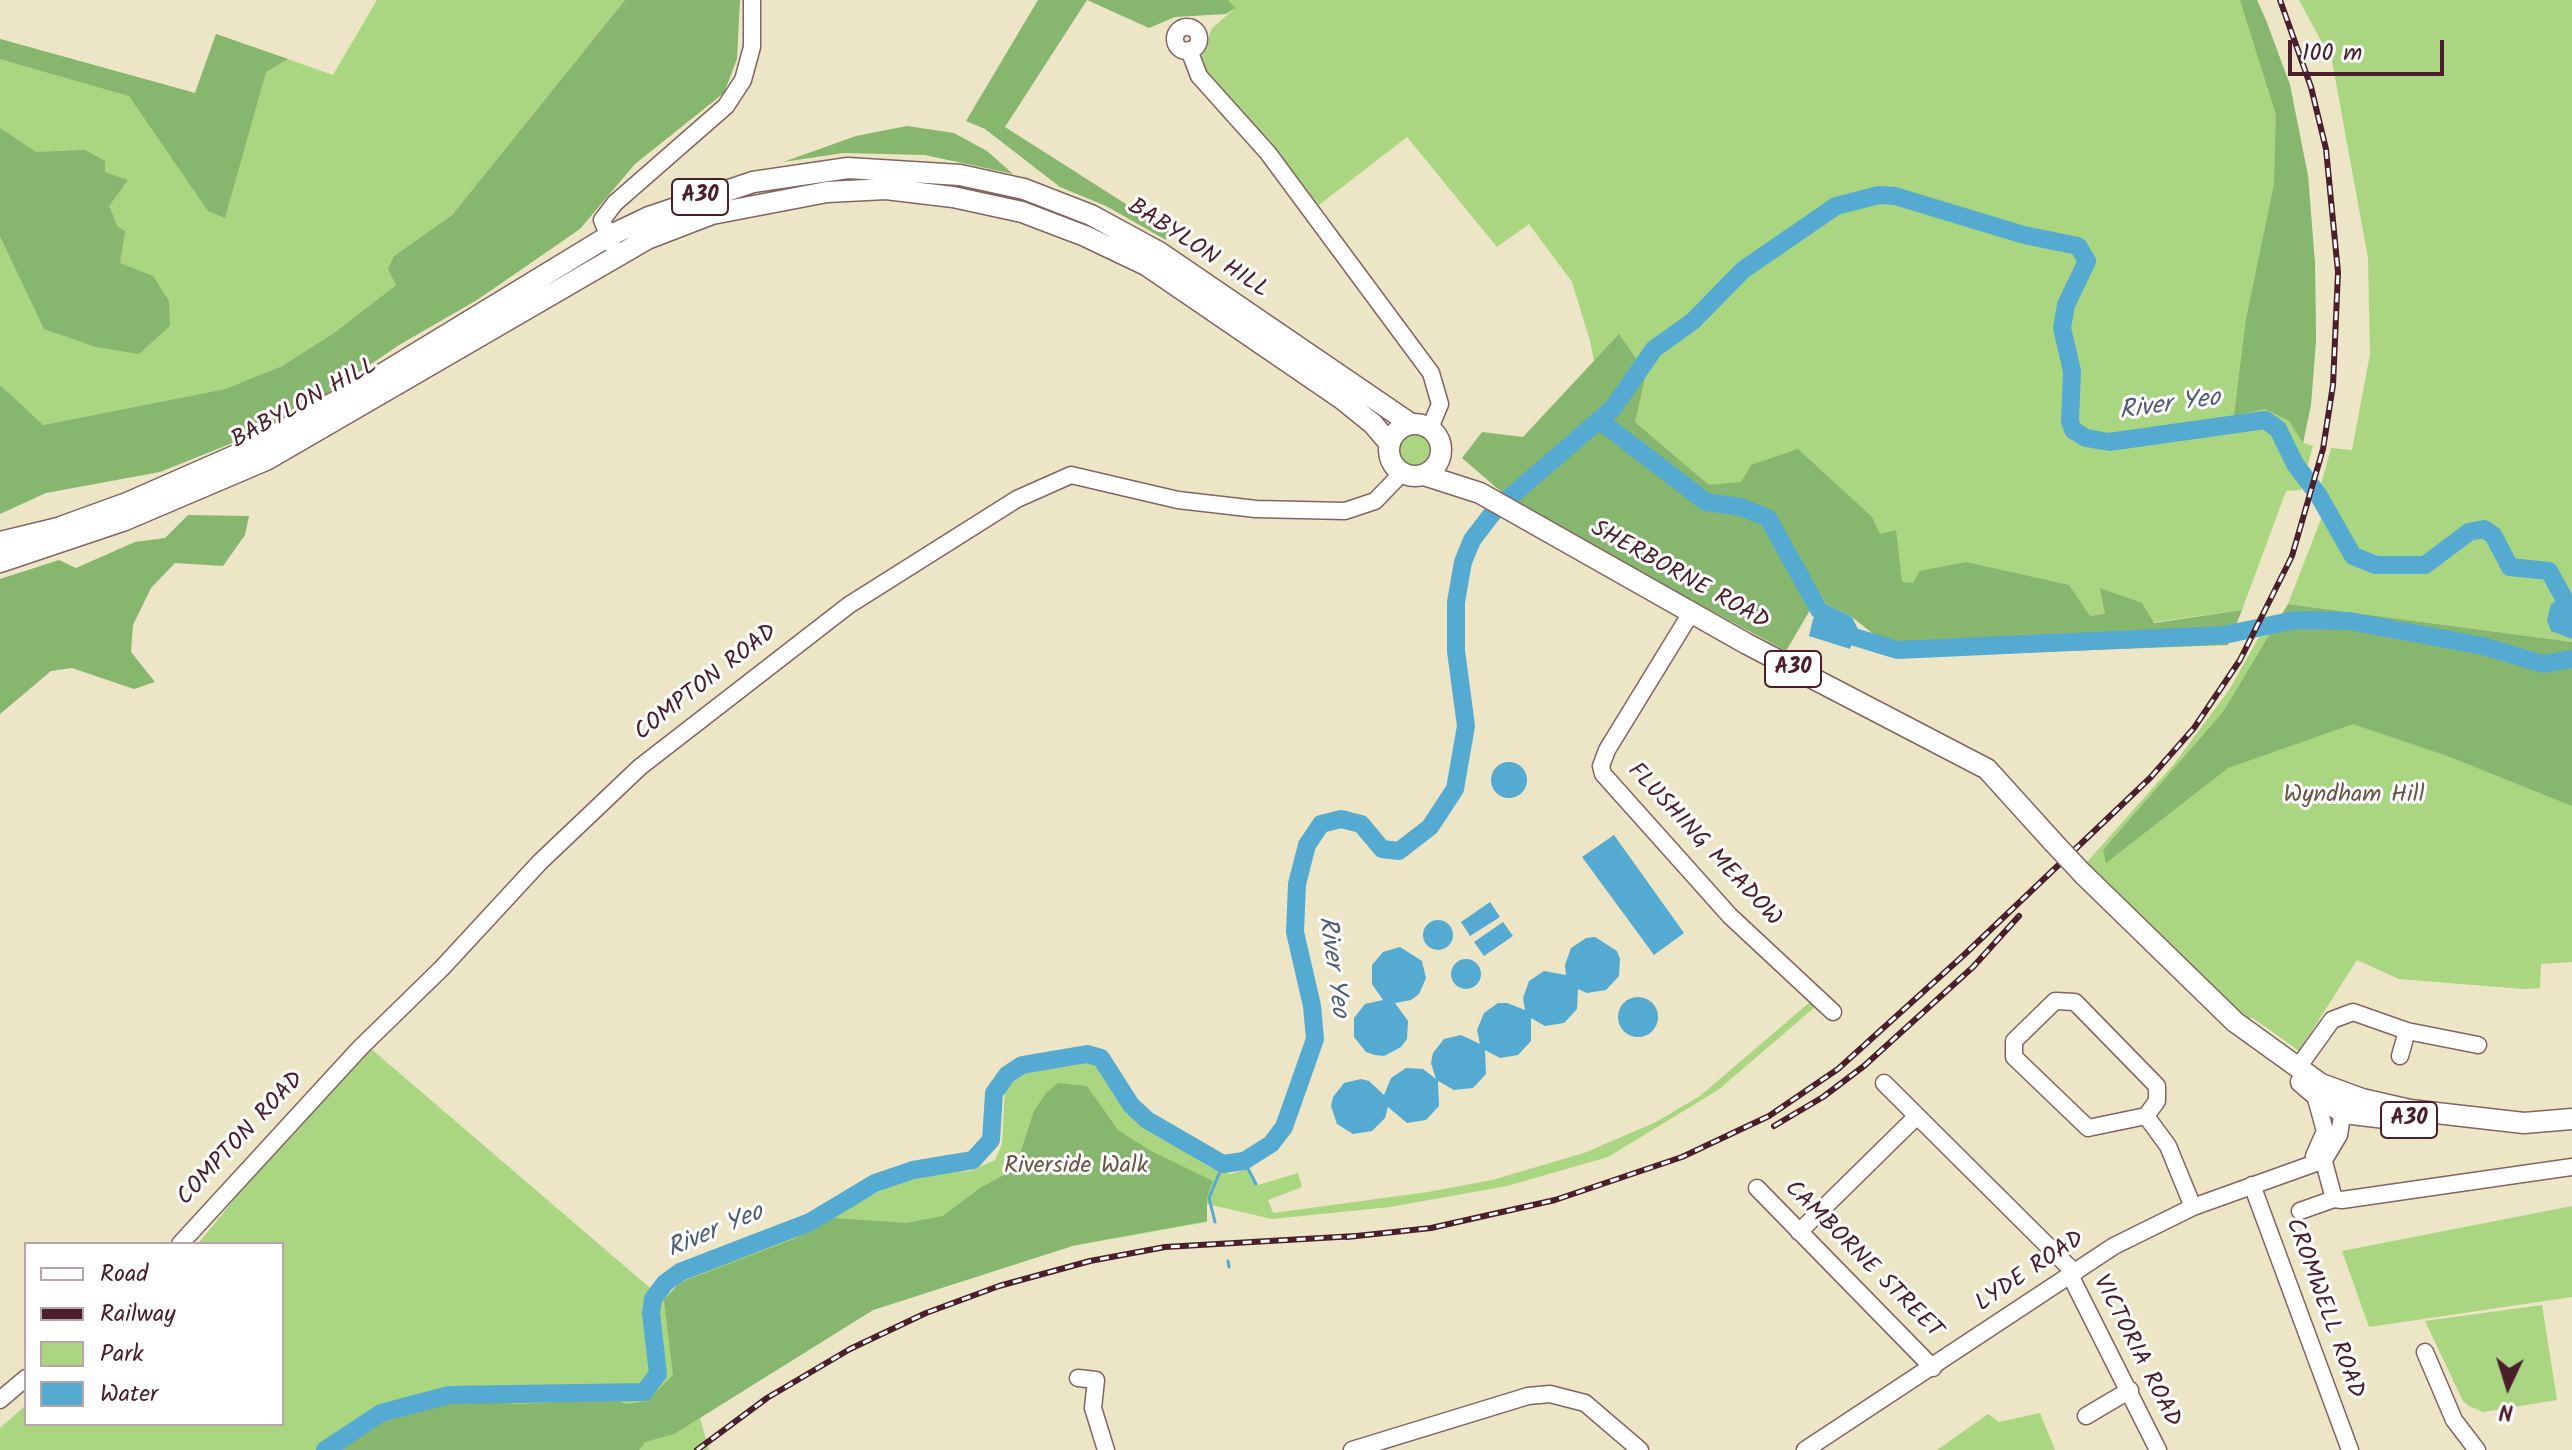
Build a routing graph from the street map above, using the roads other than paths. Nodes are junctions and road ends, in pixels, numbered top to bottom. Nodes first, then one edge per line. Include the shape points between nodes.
1 (752, 0) edge
2 (1189, 50) dead end
3 (607, 237) junction
4 (617, 256) junction
5 (1208, 296) junction
6 (1421, 426) junction
7 (1390, 444) junction
8 (1442, 454) junction
9 (1402, 473) junction
10 (1424, 475) junction
11 (1480, 493) junction
12 (0, 542) edge
13 (0, 562) edge
14 (1691, 613) junction
15 (1833, 1012) dead end
16 (2407, 1031) junction
17 (2264, 1044) junction
18 (2478, 1045) dead end
19 (2400, 1056) dead end
20 (2299, 1066) junction
21 (1884, 1083) dead end
22 (2318, 1089) junction
23 (2341, 1108) junction
24 (1917, 1116) junction
25 (2146, 1116) junction
26 (2572, 1119) edge
27 (2322, 1154) junction
28 (2572, 1167) edge
29 (2252, 1185) junction
30 (1757, 1188) dead end
31 (2334, 1199) junction
32 (2193, 1207) junction
33 (2300, 1211) dead end
34 (1799, 1232) junction
35 (182, 1242) edge
36 (2072, 1274) junction
37 (2425, 1352) dead end
38 (1933, 1368) junction
39 (1078, 1378) dead end
40 (24, 1380) edge
41 (2130, 1390) junction
42 (0, 1400) edge
43 (2086, 1416) dead end
44 (1106, 1450) edge
45 (1352, 1450) edge
46 (1640, 1450) edge
47 (1805, 1450) edge
48 (2158, 1450) edge
49 (2350, 1450) edge
50 (2477, 1450) edge

1 - 3 street via 752,47 743,80 726,106 615,203 602,220
2 - 6 street via 1199,76 1268,153 1431,373 1440,404
3 - 4 street
3 - 5 main road, BABYLON HILL / A30 via 691,200 753,182 848,168 923,170 1059,201 1119,228
3 - 12 main road, BABYLON HILL / A30 via 346,396 241,453 127,503
4 - 5 main road, BABYLON HILL / A30 via 647,239 726,211 827,192 917,192 991,204 1050,221
4 - 13 main road, BABYLON HILL / A30 via 266,460 125,520
5 - 6 main road, BABYLON HILL / A30
5 - 7 main road, BABYLON HILL / A30 via 1373,424
6 - 7 main road via 1397,431
6 - 8 main road, A30 via 1440,439
7 - 9 main road, A30 via 1391,460
8 - 10 main road
8 - 11 main road, A30
9 - 10 main road, A30
9 - 35 street, COMPTON ROAD via 1375,501 1345,511 1178,500 1071,475 1017,499 939,548 849,605 640,767 360,1048
10 - 11 main road, A30
11 - 14 main road, SHERBORNE ROAD / A30
14 - 15 street, FLUSHING MEADOW via 1607,750 1603,774 1730,916
14 - 17 main road, SHERBORNE ROAD / A30, bridge via 1987,769 2083,874
16 - 18 street
16 - 19 street
16 - 20 street via 2353,1012 2341,1014
17 - 20 main road, A30
17 - 22 main road, A30
20 - 22 main road, A30
21 - 24 street, VICTORIA ROAD
22 - 23 main road, A30
22 - 23 main road, A30
23 - 26 main road, A30 via 2524,1123
23 - 27 street via 2339,1135
24 - 34 street
24 - 36 street, VICTORIA ROAD
25 - 25 street via 2088,1128 2014,1057 2014,1041 2055,1001 2075,1002 2157,1086 2157,1101
25 - 32 street via 2168,1146
27 - 29 street, LYDE ROAD
27 - 31 street
28 - 31 street
29 - 32 street, LYDE ROAD
29 - 49 street, CROMWELL ROAD
30 - 34 street, CAMBORNE STREET
31 - 33 street
32 - 36 street, LYDE ROAD via 2114,1246
34 - 38 street, CAMBORNE STREET
36 - 38 street, LYDE ROAD
36 - 41 street, VICTORIA ROAD
37 - 50 street via 2454,1420
38 - 47 street, LYDE ROAD
39 - 44 street via 1096,1380 1093,1408
40 - 42 street
41 - 43 street
41 - 48 street, VICTORIA ROAD
45 - 46 street via 1528,1396 1550,1394 1585,1403

